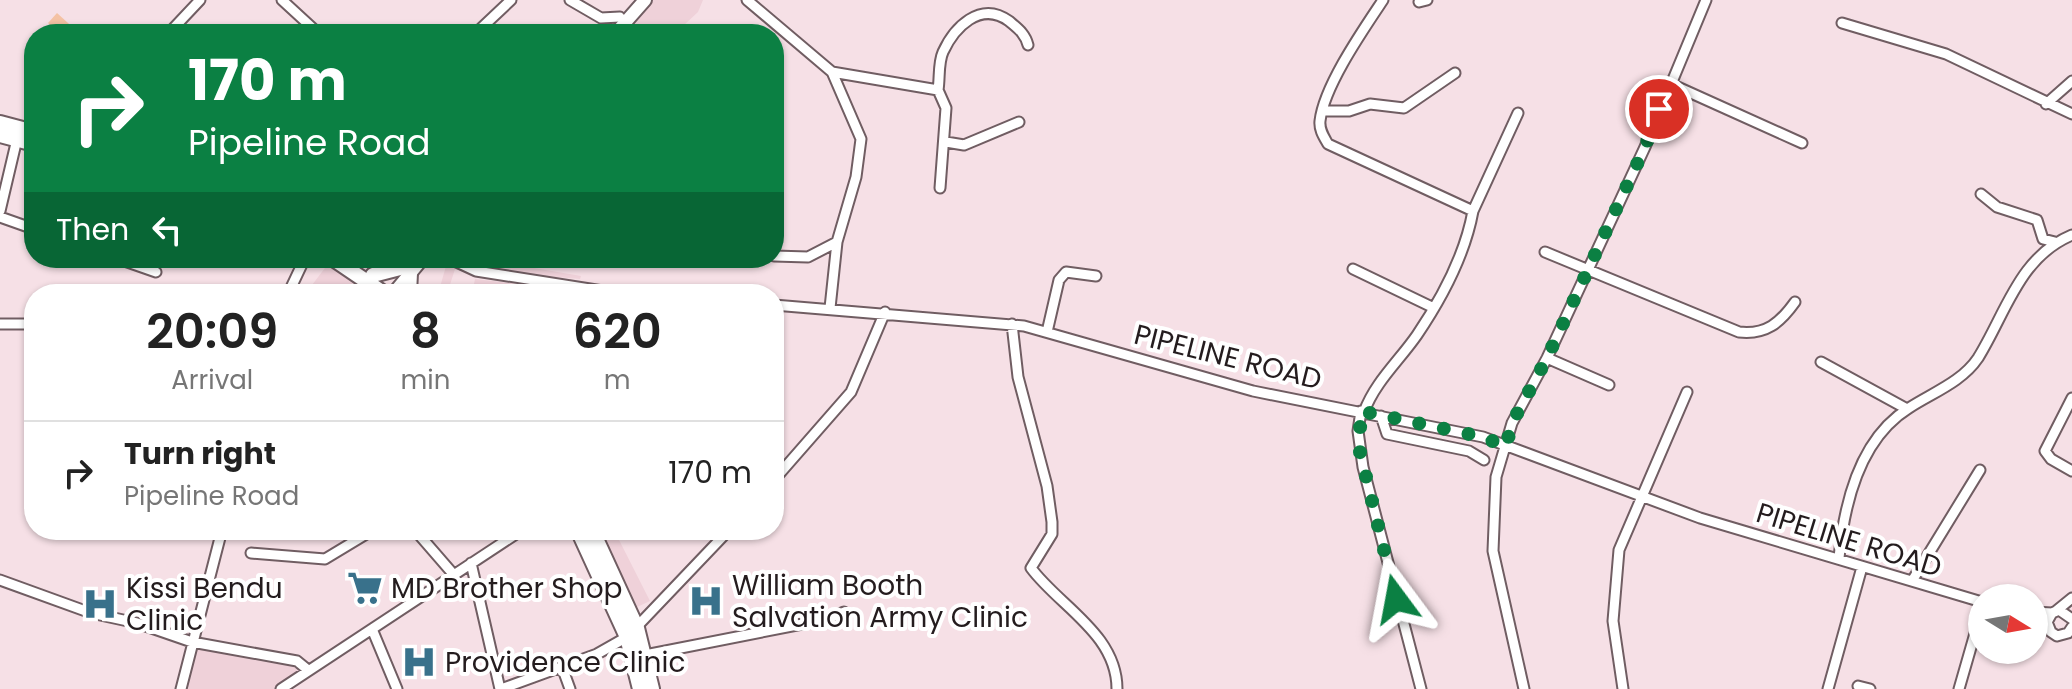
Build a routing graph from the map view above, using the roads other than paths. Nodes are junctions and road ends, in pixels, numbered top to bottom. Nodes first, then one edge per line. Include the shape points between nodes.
1 (200, 0) edge
2 (282, 0) edge
3 (511, 0) edge
4 (570, 0) edge
5 (634, 0) edge
6 (645, 0) edge
7 (747, 0) edge
8 (1383, 0) edge
9 (1706, 0) edge
10 (620, 17) junction
11 (1842, 23) dead end
12 (177, 24) edge
13 (308, 24) edge
14 (486, 24) edge
15 (614, 24) edge
16 (624, 24) edge
17 (775, 24) edge
18 (784, 31) edge
19 (1028, 45) dead end
20 (832, 72) junction
21 (1455, 73) dead end
22 (2072, 81) edge
23 (1671, 84) junction
24 (938, 90) junction
25 (2046, 104) junction
26 (1324, 111) junction
27 (1518, 113) dead end
28 (2072, 114) edge
29 (1019, 122) dead end
30 (0, 123) edge
31 (24, 129) edge
32 (0, 135) edge
33 (17, 139) junction
34 (24, 141) edge
35 (946, 142) junction
36 (1802, 143) dead end
37 (940, 188) dead end
38 (1981, 194) dead end
39 (1473, 211) junction
40 (0, 214) edge
41 (24, 225) edge
42 (2072, 235) edge
43 (837, 242) junction
44 (2056, 242) junction
45 (1545, 252) dead end
46 (784, 256) edge
47 (145, 268) edge
48 (350, 268) edge
49 (362, 268) edge
50 (404, 268) edge
51 (470, 268) edge
52 (1353, 269) dead end
53 (1586, 270) junction
54 (156, 272) dead end
55 (373, 275) junction
56 (1096, 276) dead end
57 (379, 284) edge
58 (384, 284) edge
59 (559, 284) edge
60 (1795, 302) dead end
61 (784, 306) edge
62 (830, 308) junction
63 (1434, 308) junction
64 (885, 312) junction
65 (0, 324) edge
66 (24, 324) edge
67 (1012, 324) junction
68 (1047, 332) junction
69 (1547, 358) junction
70 (1821, 362) dead end
71 (1609, 385) dead end
72 (1687, 392) dead end
73 (2072, 398) edge
74 (1907, 409) junction
75 (1363, 412) junction
76 (1381, 416) junction
77 (1506, 447) junction
78 (1484, 460) dead end
79 (784, 469) edge
80 (1980, 470) dead end
81 (2072, 471) edge
82 (1643, 496) junction
83 (219, 540) edge
84 (356, 540) edge
85 (424, 540) edge
86 (507, 540) edge
87 (583, 540) edge
88 (596, 540) edge
89 (719, 540) edge
90 (251, 553) dead end
91 (1839, 558) junction
92 (471, 563) junction
93 (1862, 567) junction
94 (454, 575) junction
95 (0, 580) edge
96 (1912, 581) junction
97 (1968, 598) edge
98 (2072, 598) edge
99 (844, 612) dead end
100 (2048, 612) edge
101 (2054, 612) junction
102 (2072, 617) edge
103 (372, 629) junction
104 (2049, 629) joint
105 (2071, 631) edge
106 (632, 632) junction
107 (192, 642) junction
108 (645, 655) junction
109 (1968, 658) edge
110 (562, 667) junction
111 (308, 670) junction
112 (297, 684) edge
113 (1858, 686) dead end
114 (181, 689) edge
115 (281, 689) edge
116 (397, 689) edge
117 (500, 689) edge
118 (570, 689) edge
119 (640, 689) edge
120 (652, 689) edge
121 (1117, 689) edge
122 (1421, 689) edge
123 (1524, 689) edge
124 (1623, 689) edge
125 (1828, 689) edge
126 (1870, 689) edge
127 (1959, 689) edge

1 - 12 street
2 - 13 street
3 - 14 street
4 - 10 street via 601,18
5 - 10 main road
6 - 16 main road
7 - 17 street
8 - 26 street via 1342,66
9 - 23 street
10 - 15 main road
11 - 25 street via 1946,54
18 - 20 street
19 - 24 street via 1021,30 1005,17 971,15 943,51
20 - 24 street
20 - 43 street via 861,139
21 - 26 street via 1404,108 1370,104
22 - 25 street
23 - 36 street
23 - 53 street
24 - 35 street via 946,108
25 - 28 street
26 - 39 street via 1321,131 1328,144
27 - 39 street
29 - 35 street via 964,145
30 - 31 highway
32 - 33 highway
33 - 34 highway
33 - 40 street
35 - 37 street
38 - 44 street via 1997,207 2032,217 2040,224 2043,239
39 - 63 street via 1463,254
40 - 41 street
42 - 44 street
43 - 46 street via 808,257
43 - 62 street
44 - 74 street via 2020,279 1977,359 1962,376
45 - 53 street
47 - 54 street
48 - 57 highway
49 - 55 highway
50 - 55 highway
51 - 59 street
52 - 63 street
53 - 60 street via 1739,332 1774,326
53 - 69 street
55 - 58 highway
56 - 68 street via 1066,272 1059,280
61 - 62 street, PIPELINE ROAD
62 - 64 street, PIPELINE ROAD
63 - 75 street
64 - 67 street, PIPELINE ROAD
64 - 79 street via 851,392
65 - 66 street
67 - 68 street, PIPELINE ROAD
67 - 121 street via 1018,377 1052,522 1052,534 1031,568 1112,659
68 - 75 street, PIPELINE ROAD via 1253,391
69 - 71 street
69 - 77 street via 1512,423
70 - 74 street
72 - 82 street
73 - 81 street via 2045,451
74 - 91 street via 1856,473 1847,497
75 - 76 street, PIPELINE ROAD
75 - 122 street via 1358,431 1363,467
76 - 77 street, PIPELINE ROAD via 1483,437
76 - 78 street via 1387,434 1469,451
77 - 82 street, PIPELINE ROAD
77 - 123 street via 1496,477 1493,551
80 - 96 street
82 - 91 street, PIPELINE ROAD
82 - 124 street via 1619,550 1613,621
83 - 107 street
84 - 90 street via 325,559
85 - 94 street
86 - 92 street
87 - 106 highway
88 - 106 highway
89 - 106 street
91 - 93 street, PIPELINE ROAD
92 - 94 street
92 - 117 street
93 - 96 street, PIPELINE ROAD
93 - 125 street
94 - 103 street
95 - 107 street
96 - 97 street, PIPELINE ROAD
98 - 101 street
99 - 108 street
100 - 101 street
101 - 102 street
101 - 104 street
103 - 111 street
103 - 116 street
104 - 105 street via 2057,636
106 - 108 highway
106 - 110 street
106 - 119 highway
107 - 111 street via 297,661
107 - 114 street
108 - 120 highway
109 - 127 street
110 - 117 street
110 - 118 street
111 - 112 street
112 - 115 street
113 - 126 street

